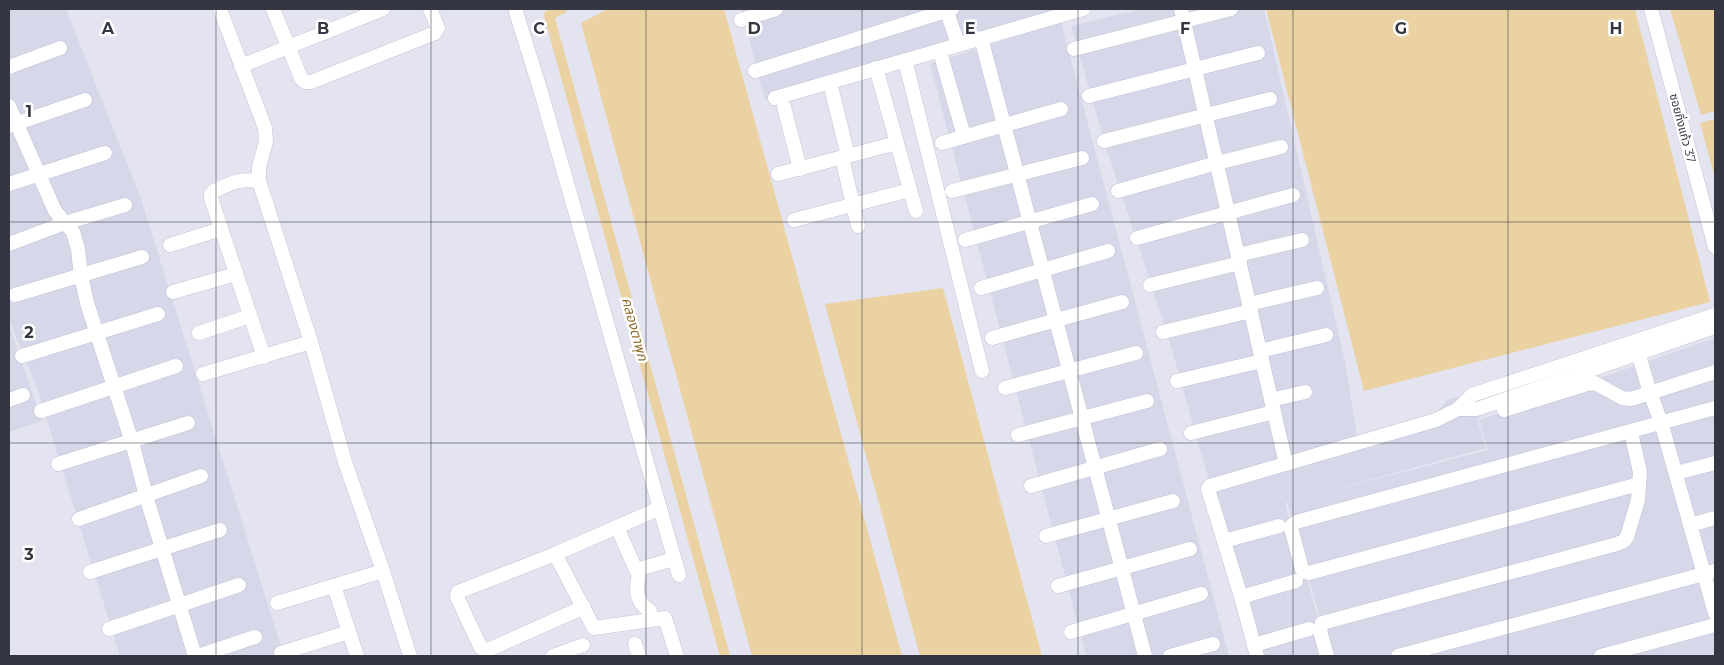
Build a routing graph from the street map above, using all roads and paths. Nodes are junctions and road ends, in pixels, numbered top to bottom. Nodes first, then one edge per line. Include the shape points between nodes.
1 (220, 9) edge
2 (273, 9) edge
3 (383, 9) edge
4 (430, 9) edge
5 (517, 9) edge
6 (776, 9) edge
7 (948, 9) edge
8 (1083, 9) edge
9 (1231, 9) edge
10 (1651, 9) edge
11 (1183, 14) edge
12 (741, 20) dead end
13 (981, 38) junction
14 (958, 44) junction
15 (289, 46) junction
16 (60, 48) dead end
17 (1074, 49) dead end
18 (1258, 53) dead end
19 (905, 60) junction
20 (942, 60) dead end
21 (9, 66) edge
22 (241, 66) junction
23 (876, 68) junction
24 (1195, 69) junction
25 (755, 71) dead end
26 (832, 91) dead end
27 (1089, 96) dead end
28 (1270, 99) dead end
29 (85, 100) dead end
30 (9, 106) edge
31 (1061, 109) dead end
32 (1206, 116) junction
33 (12, 124) edge
34 (1004, 125) junction
35 (964, 136) junction
36 (1104, 141) dead end
37 (897, 143) junction
38 (942, 143) dead end
39 (1281, 147) dead end
40 (105, 153) dead end
41 (845, 157) junction
42 (1082, 158) dead end
43 (1217, 163) junction
44 (800, 169) junction
45 (778, 174) dead end
46 (1017, 174) junction
47 (39, 175) junction
48 (259, 182) junction
49 (9, 184) edge
50 (910, 190) junction
51 (952, 191) dead end
52 (1118, 191) dead end
53 (1293, 195) dead end
54 (1092, 204) dead end
55 (125, 205) dead end
56 (853, 206) junction
57 (916, 211) dead end
58 (1228, 213) junction
59 (794, 220) dead end
60 (1030, 222) junction
61 (65, 224) junction
62 (858, 226) dead end
63 (221, 229) junction
64 (1137, 238) dead end
65 (965, 240) dead end
66 (1302, 240) dead end
67 (9, 244) edge
68 (170, 245) dead end
69 (1715, 247) edge
70 (1108, 252) dead end
71 (142, 257) dead end
72 (1239, 259) junction
73 (1043, 270) junction
74 (236, 274) junction
75 (81, 276) junction
76 (1150, 285) dead end
77 (981, 288) dead end
78 (1317, 288) dead end
79 (173, 292) dead end
80 (16, 295) dead end
81 (1122, 302) dead end
82 (1250, 307) junction
83 (158, 314) dead end
84 (1715, 315) edge
85 (250, 316) junction
86 (1056, 320) junction
87 (1715, 328) edge
88 (1163, 332) dead end
89 (199, 333) dead end
90 (96, 334) junction
91 (1326, 335) dead end
92 (992, 338) dead end
93 (311, 342) junction
94 (1637, 348) junction
95 (1136, 353) dead end
96 (22, 356) dead end
97 (264, 356) junction
98 (1261, 356) junction
99 (176, 366) dead end
100 (1550, 369) junction
101 (982, 371) dead end
102 (1070, 371) junction
103 (1715, 372) edge
104 (203, 374) dead end
105 (1177, 382) dead end
106 (1554, 383) junction
107 (114, 387) junction
108 (1005, 388) dead end
109 (1305, 392) dead end
110 (1650, 393) junction
111 (23, 395) dead end
112 (9, 400) edge
113 (1147, 401) dead end
114 (1273, 406) junction
115 (1715, 408) edge
116 (1458, 409) junction
117 (41, 411) dead end
118 (1484, 416) dead end
119 (1082, 418) junction
120 (1661, 422) junction
121 (188, 423) dead end
122 (1631, 432) junction
123 (1191, 434) dead end
124 (1018, 435) dead end
125 (132, 442) junction
126 (1160, 449) dead end
127 (1715, 463) edge
128 (58, 464) dead end
129 (1286, 464) junction
130 (1095, 468) junction
131 (1676, 473) junction
132 (201, 476) dead end
133 (1639, 484) junction
134 (1031, 486) dead end
135 (146, 496) junction
136 (1173, 501) dead end
137 (660, 508) junction
138 (1715, 518) edge
139 (79, 519) dead end
140 (1109, 519) junction
141 (1690, 525) junction
142 (1279, 526) dead end
143 (617, 527) junction
144 (220, 530) dead end
145 (1046, 536) dead end
146 (1224, 541) junction
147 (162, 549) junction
148 (1190, 549) dead end
149 (556, 554) junction
150 (674, 559) junction
151 (1122, 568) junction
152 (640, 569) junction
153 (383, 571) junction
154 (90, 572) dead end
155 (1710, 572) edge
156 (679, 575) dead end
157 (1296, 581) dead end
158 (239, 585) dead end
159 (334, 586) junction
160 (1058, 586) dead end
161 (1201, 594) dead end
162 (1242, 597) junction
163 (277, 603) dead end
164 (178, 605) junction
165 (584, 607) junction
166 (650, 611) dead end
167 (1715, 613) edge
168 (1134, 614) junction
169 (1715, 625) edge
170 (109, 629) dead end
171 (1309, 629) dead end
172 (349, 632) junction
173 (1071, 632) dead end
174 (255, 637) dead end
175 (1213, 644) dead end
176 (583, 645) dead end
177 (1256, 651) edge
178 (482, 652) edge
179 (282, 653) dead end
180 (196, 656) edge
181 (357, 656) edge
182 (410, 656) edge
183 (553, 656) edge
184 (677, 656) edge
185 (1145, 656) edge
186 (1170, 656) edge
187 (1327, 656) edge
188 (1398, 656) edge
189 (1601, 656) edge

1 - 22 street
2 - 15 street
3 - 15 street
4 - 15 street via 438,28 435,33 311,82 301,78
5 - 137 street
6 - 12 street
7 - 14 street
7 - 25 street
8 - 13 street
9 - 11 street
10 - 69 street, ซอยกิ่งแก้ว 37
11 - 17 street
11 - 24 street
13 - 14 street
13 - 34 street
14 - 19 street
15 - 22 street
16 - 21 street
18 - 24 street
19 - 23 street
19 - 101 street
20 - 35 street
22 - 48 street via 265,128
23 - 37 street
23 - 44 street via 780,103
24 - 27 street
24 - 32 street
26 - 41 street
28 - 32 street
29 - 33 street
30 - 33 street
31 - 34 street
32 - 36 street
32 - 43 street
33 - 47 street
34 - 35 street
34 - 46 street
35 - 38 street
37 - 41 street
37 - 50 street
39 - 43 street
40 - 47 street
41 - 44 street
41 - 56 street
42 - 46 street
43 - 52 street
43 - 58 street
44 - 45 street
46 - 51 street
46 - 60 street
47 - 49 street
47 - 61 street via 55,211
48 - 63 street via 240,180 211,194
48 - 93 street
50 - 56 street
50 - 57 street
53 - 58 street
54 - 60 street
55 - 61 street
56 - 59 street
56 - 62 street
58 - 64 street
58 - 72 street
60 - 65 street
60 - 73 street
61 - 67 street
61 - 75 street via 76,241
63 - 68 street
63 - 74 street
66 - 72 street
70 - 73 street
71 - 75 street
72 - 76 street
72 - 82 street
73 - 77 street
73 - 86 street
74 - 79 street
74 - 85 street
75 - 80 street
75 - 90 street
78 - 82 street
81 - 86 street
82 - 88 street
82 - 98 street
83 - 90 street
84 - 94 street
85 - 89 street
85 - 97 street
86 - 92 street
86 - 102 street
87 - 94 street
90 - 96 street
90 - 107 street
91 - 98 street
93 - 97 street
93 - 153 street via 345,462
94 - 100 street
94 - 106 street
94 - 110 street
95 - 102 street
97 - 104 street
98 - 105 street
98 - 114 street
99 - 107 street
100 - 106 street
100 - 116 street via 1472,395
102 - 108 street
102 - 119 street
103 - 110 street
106 - 116 street via 1477,409
107 - 117 street
107 - 125 street
109 - 114 street
110 - 118 street via 1631,399 1622,398 1596,383 1587,384
110 - 120 street
111 - 112 street
113 - 119 street
114 - 123 street
114 - 129 street
115 - 120 street
116 - 129 street via 1436,420
119 - 124 street
119 - 130 street
120 - 122 street
120 - 131 street
121 - 125 street
122 - 133 street via 1640,472
122 - 133 street via 1296,522 1291,528 1302,569 1309,573
125 - 128 street
125 - 135 street
126 - 130 street
127 - 131 street
129 - 146 street via 1210,486 1208,489
130 - 134 street
130 - 140 street
131 - 141 street
132 - 135 street
133 - 187 street via 1638,500 1624,541 1322,623 1320,631
135 - 139 street
135 - 147 street
136 - 140 street
137 - 143 street
137 - 150 street
138 - 141 street
140 - 145 street
140 - 151 street
141 - 155 street
142 - 146 street
143 - 149 street
143 - 152 street via 636,570
144 - 147 street
146 - 162 street
147 - 154 street
147 - 164 street
148 - 151 street
149 - 165 street
149 - 178 street via 458,592 457,598
150 - 152 street
150 - 156 street
151 - 160 street
151 - 168 street
152 - 166 street via 636,590 644,607
153 - 159 street
153 - 182 street
155 - 167 street
155 - 188 street
157 - 162 street
158 - 164 street
159 - 163 street
159 - 172 street
161 - 168 street
162 - 177 street
164 - 170 street
164 - 180 street
165 - 178 street
165 - 184 street via 594,628 665,618
168 - 173 street
168 - 185 street
169 - 189 street
171 - 177 street
172 - 179 street
172 - 181 street
174 - 180 street
175 - 186 street
176 - 183 street

